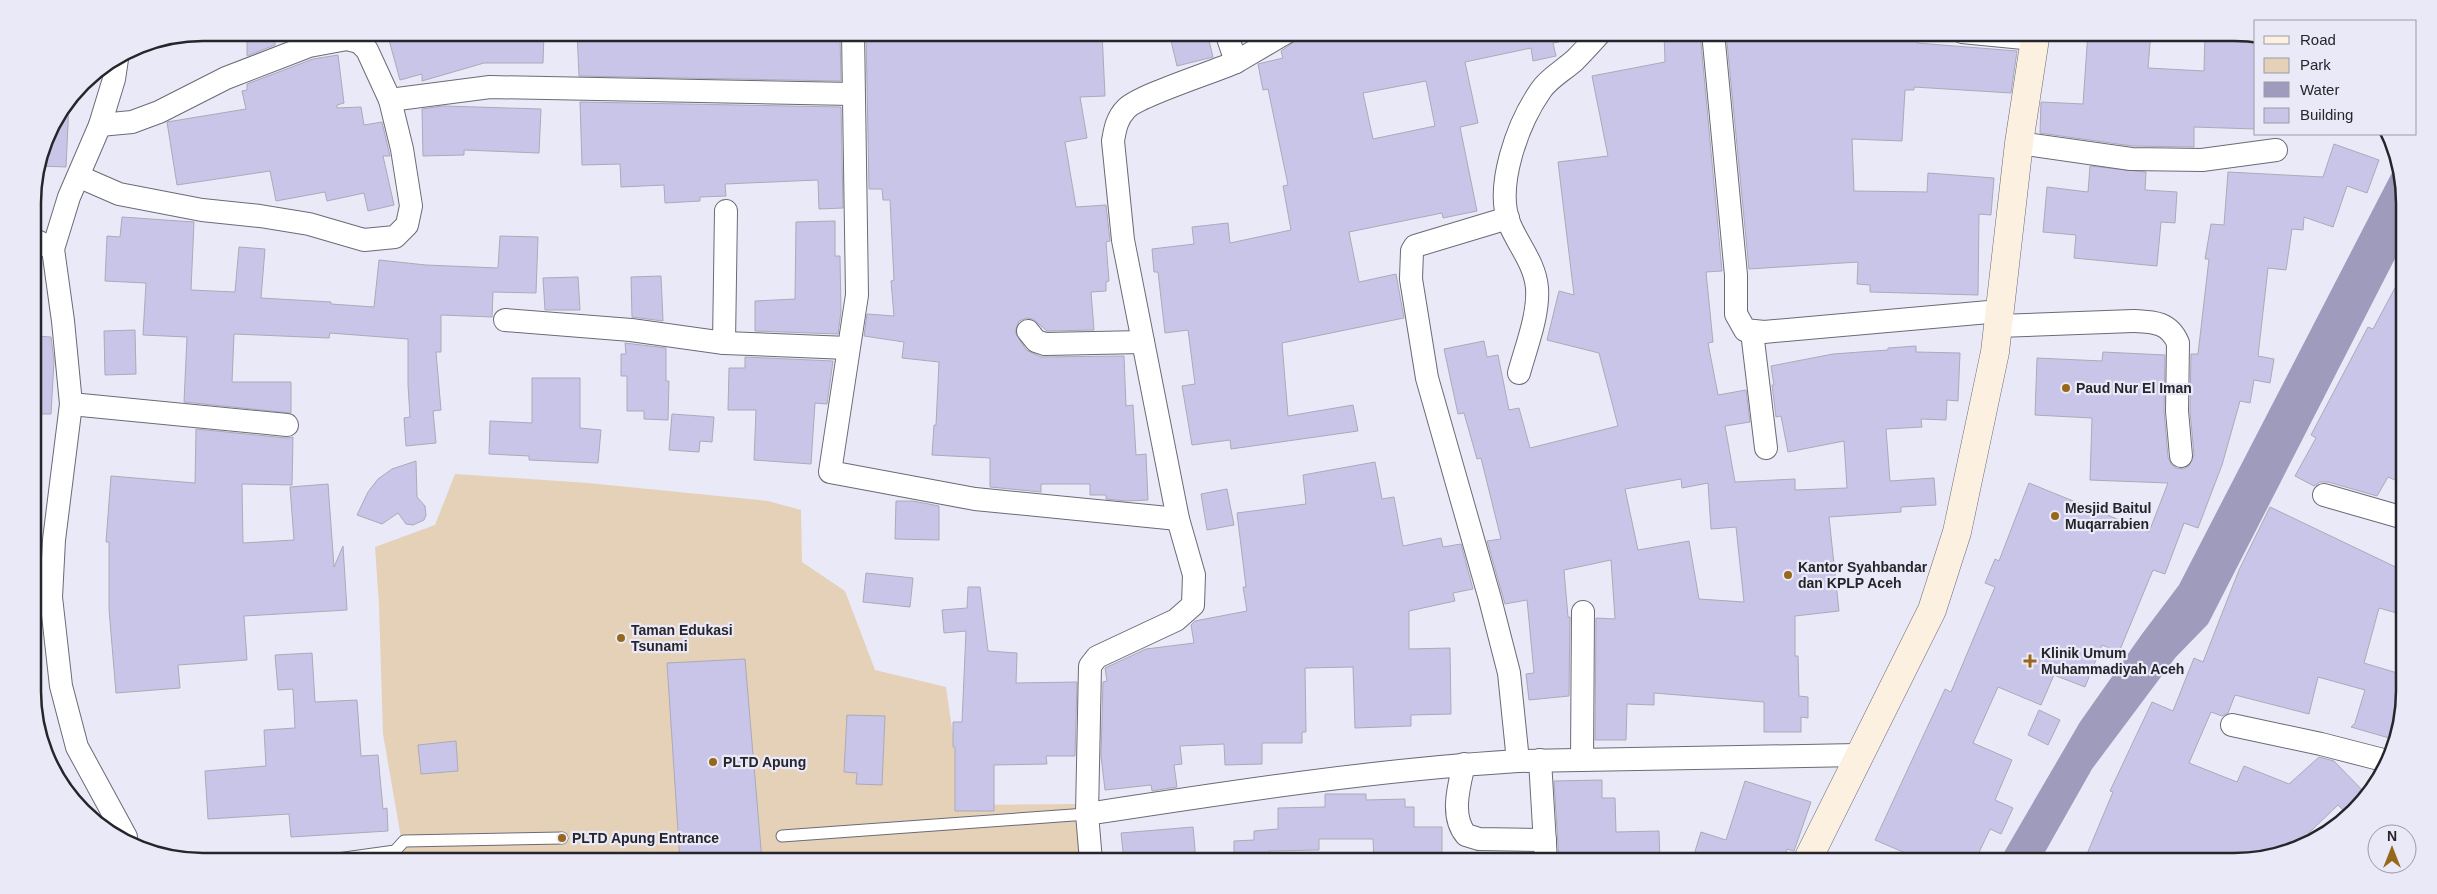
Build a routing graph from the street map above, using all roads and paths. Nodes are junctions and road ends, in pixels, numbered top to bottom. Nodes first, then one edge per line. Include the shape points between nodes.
1 (341, 41) edge
2 (353, 41) edge
3 (852, 41) edge
4 (1229, 41) edge
5 (1272, 41) edge
6 (1593, 41) edge
7 (1714, 41) edge
8 (2034, 41) edge
9 (1236, 62) junction
10 (116, 67) edge
11 (852, 94) junction
12 (390, 100) junction
13 (100, 125) junction
14 (2019, 143) junction
15 (2276, 150) dead end
16 (80, 177) junction
17 (726, 210) dead end
18 (1508, 218) junction
19 (43, 244) edge
20 (1999, 318) junction
21 (505, 320) dead end
22 (1028, 331) dead end
23 (1752, 332) junction
24 (1143, 342) junction
25 (724, 343) junction
26 (848, 348) junction
27 (1520, 373) dead end
28 (71, 404) junction
29 (286, 425) dead end
30 (1766, 448) dead end
31 (2181, 456) dead end
32 (2324, 495) dead end
33 (2396, 516) edge
34 (1178, 519) junction
35 (45, 540) edge
36 (1583, 612) dead end
37 (2232, 725) dead end
38 (1858, 755) junction
39 (1540, 760) junction
40 (1582, 760) junction
41 (2380, 760) edge
42 (1518, 761) junction
43 (1464, 764) junction
44 (1087, 814) junction
45 (122, 830) edge
46 (782, 836) dead end
47 (562, 838) dead end
48 (1545, 850) edge
49 (1811, 852) edge
50 (397, 853) edge
51 (1090, 853) edge

1 - 13 street via 309,46 260,64 132,122
2 - 12 street via 367,50
3 - 11 street
4 - 9 street
5 - 9 street
6 - 18 street via 1542,88 1523,121 1504,181 1504,205
7 - 23 street via 1736,276 1736,314 1741,326
8 - 14 street
9 - 24 street via 1133,103 1120,116 1115,128 1113,141 1123,240
10 - 13 street
11 - 12 street via 490,87
11 - 26 street via 857,294
12 - 16 street via 411,206 407,225 394,237 364,240 309,224 155,202 119,194
13 - 16 street
14 - 15 street via 2131,158 2202,160
14 - 20 street
16 - 19 street
17 - 25 street
18 - 27 street via 1530,261 1537,287 1536,306
18 - 42 street via 1415,246 1412,251 1412,279 1427,378 1509,673
19 - 28 street via 63,321
20 - 23 street
20 - 31 street via 2155,322 2168,327 2178,343 2177,410
20 - 38 street via 1995,352 1957,532 1932,610
21 - 25 street via 631,330
22 - 24 street via 1036,341 1045,344
23 - 30 street
24 - 34 street
25 - 26 street
26 - 34 street via 830,472 976,499
28 - 29 street
28 - 35 street
32 - 33 street
34 - 44 street via 1194,575 1193,605 1176,620 1097,657 1090,666
35 - 45 street via 61,686 76,746
36 - 40 street
37 - 41 street
38 - 40 street
38 - 49 street
39 - 40 street
39 - 42 street
39 - 48 street
42 - 43 street
43 - 44 street via 1302,782
43 - 48 street via 1458,811 1459,824 1466,835
44 - 46 lane
44 - 51 street
47 - 50 lane via 404,841

